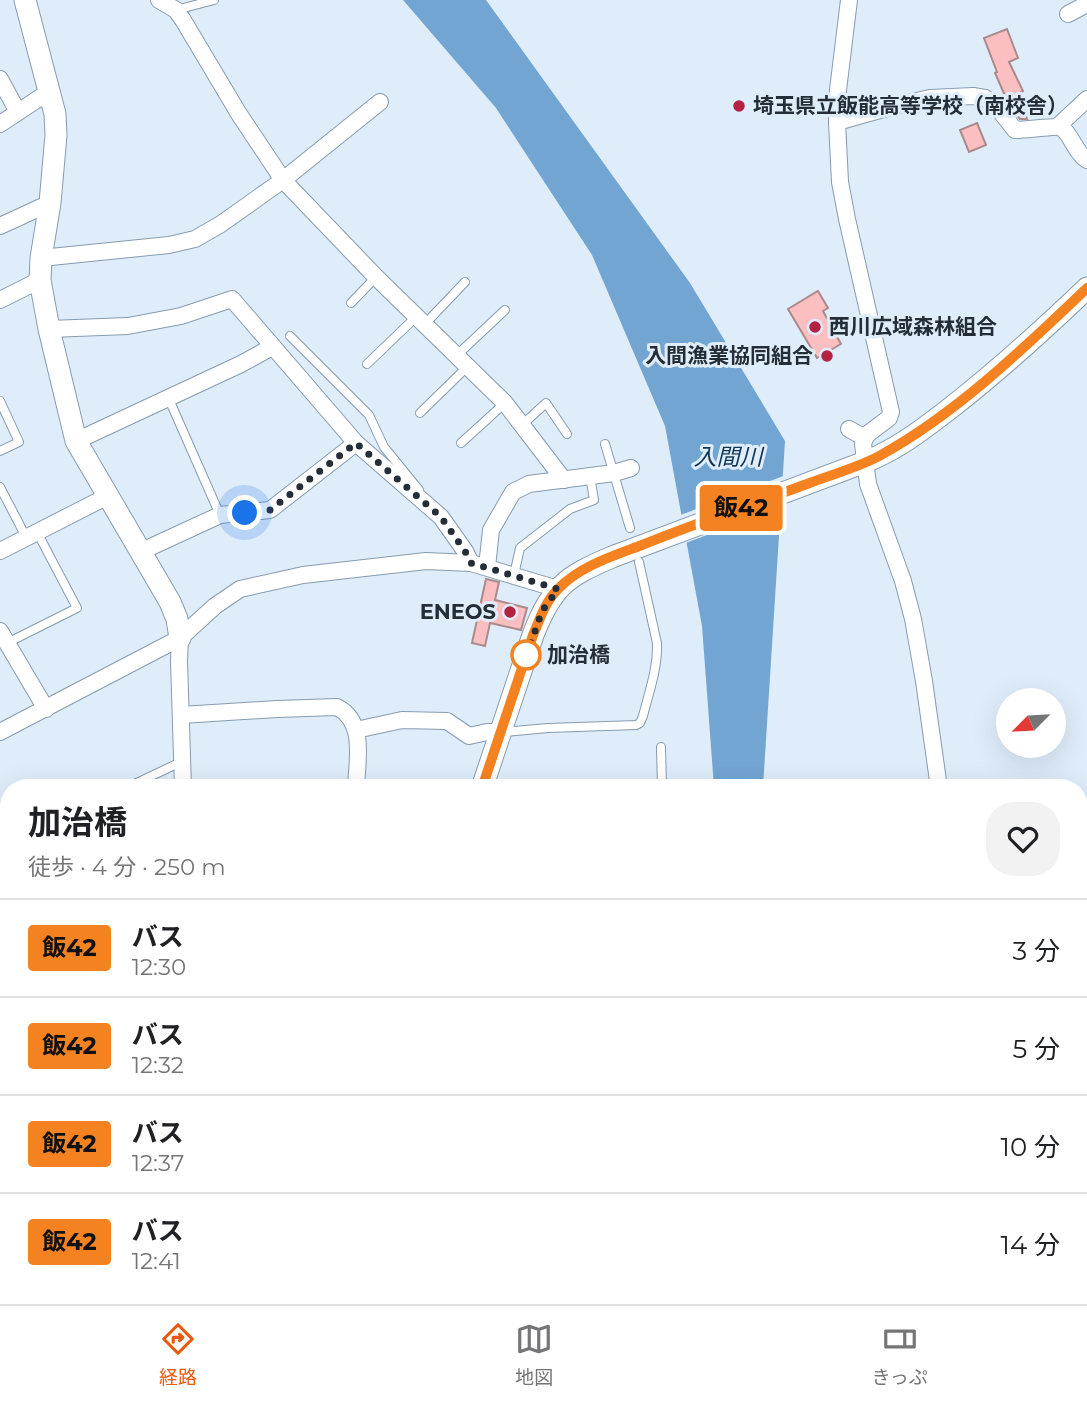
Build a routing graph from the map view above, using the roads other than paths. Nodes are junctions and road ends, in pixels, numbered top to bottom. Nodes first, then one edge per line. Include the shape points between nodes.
1 (25, 0) edge
2 (159, 0) edge
3 (214, 0) edge
4 (849, 0) edge
5 (1087, 4) edge
6 (176, 10) junction
7 (1068, 14) dead end
8 (0, 79) edge
9 (50, 91) junction
10 (1087, 99) edge
11 (380, 102) dead end
12 (18, 112) junction
13 (837, 122) junction
14 (0, 124) edge
15 (1058, 126) junction
16 (1087, 160) edge
17 (283, 180) junction
18 (50, 203) junction
19 (0, 226) edge
20 (41, 258) junction
21 (376, 277) junction
22 (40, 280) junction
23 (465, 282) dead end
24 (1087, 288) edge
25 (0, 300) edge
26 (351, 303) dead end
27 (505, 310) dead end
28 (420, 321) junction
29 (48, 329) junction
30 (290, 336) dead end
31 (272, 347) junction
32 (462, 361) junction
33 (367, 364) dead end
34 (168, 397) junction
35 (0, 401) edge
36 (505, 403) junction
37 (420, 413) dead end
38 (522, 425) junction
39 (849, 429) dead end
40 (567, 433) dead end
41 (864, 438) junction
42 (76, 441) junction
43 (356, 443) junction
44 (461, 443) dead end
45 (605, 444) dead end
46 (0, 451) edge
47 (858, 465) junction
48 (631, 468) dead end
49 (614, 473) junction
50 (590, 476) junction
51 (564, 480) junction
52 (0, 487) edge
53 (108, 496) junction
54 (220, 515) junction
55 (441, 517) junction
56 (630, 528) dead end
57 (32, 534) junction
58 (0, 551) edge
59 (142, 551) junction
60 (639, 562) dead end
61 (479, 565) junction
62 (514, 575) junction
63 (558, 589) junction
64 (4, 637) edge
65 (180, 638) junction
66 (46, 709) junction
67 (181, 715) junction
68 (356, 730) junction
69 (0, 732) edge
70 (501, 732) junction
71 (661, 747) dead end
72 (181, 762) junction
73 (145, 779) edge
74 (182, 779) edge
75 (356, 779) edge
76 (485, 779) edge
77 (662, 779) edge
78 (938, 779) edge

1 - 9 main road
2 - 6 street
3 - 6 lane
4 - 13 street
5 - 7 street
6 - 17 street
8 - 12 street
9 - 12 street
9 - 18 main road via 56,135
10 - 15 street
11 - 17 street
12 - 14 street
13 - 15 street via 930,98 973,96 998,107 1015,130
13 - 41 street via 840,182 891,412
15 - 16 street
17 - 20 street via 195,239
17 - 21 street
18 - 19 street
18 - 20 main road
20 - 22 main road
21 - 26 lane
21 - 28 street
22 - 25 street
22 - 29 main road
23 - 28 lane
24 - 47 main road via 966,396 911,437
27 - 32 lane
28 - 32 street
28 - 33 lane
29 - 31 street via 128,326 181,316 232,299
29 - 42 main road
30 - 55 lane via 369,415 384,447
31 - 34 street
31 - 43 street
32 - 36 street
32 - 37 lane
34 - 42 street
34 - 54 lane
35 - 46 lane via 19,442
36 - 38 street
36 - 44 lane
38 - 40 lane via 546,404
38 - 51 street
39 - 41 street
41 - 47 street
42 - 53 main road
43 - 54 street via 270,510
43 - 55 street
45 - 49 lane
47 - 63 main road via 654,540 587,568
47 - 78 street via 913,619
48 - 49 street
49 - 50 street
49 - 56 lane
50 - 51 street
50 - 62 lane via 594,500 570,509 520,548
51 - 61 street via 509,486
52 - 57 lane
53 - 57 street
53 - 59 main road
54 - 59 street
55 - 61 street
57 - 58 street
57 - 64 lane via 77,608
59 - 65 main road via 170,602
60 - 70 lane via 658,653 640,723
61 - 62 street
61 - 65 street via 426,561 364,567 240,589
62 - 63 street
63 - 70 main road via 542,611
64 - 66 street
65 - 66 street
65 - 67 street
66 - 69 street
67 - 68 street via 337,707 353,720
67 - 72 street
68 - 70 street via 415,720 447,721 469,736
68 - 75 street
70 - 76 main road
71 - 77 lane
72 - 73 lane
72 - 74 street

